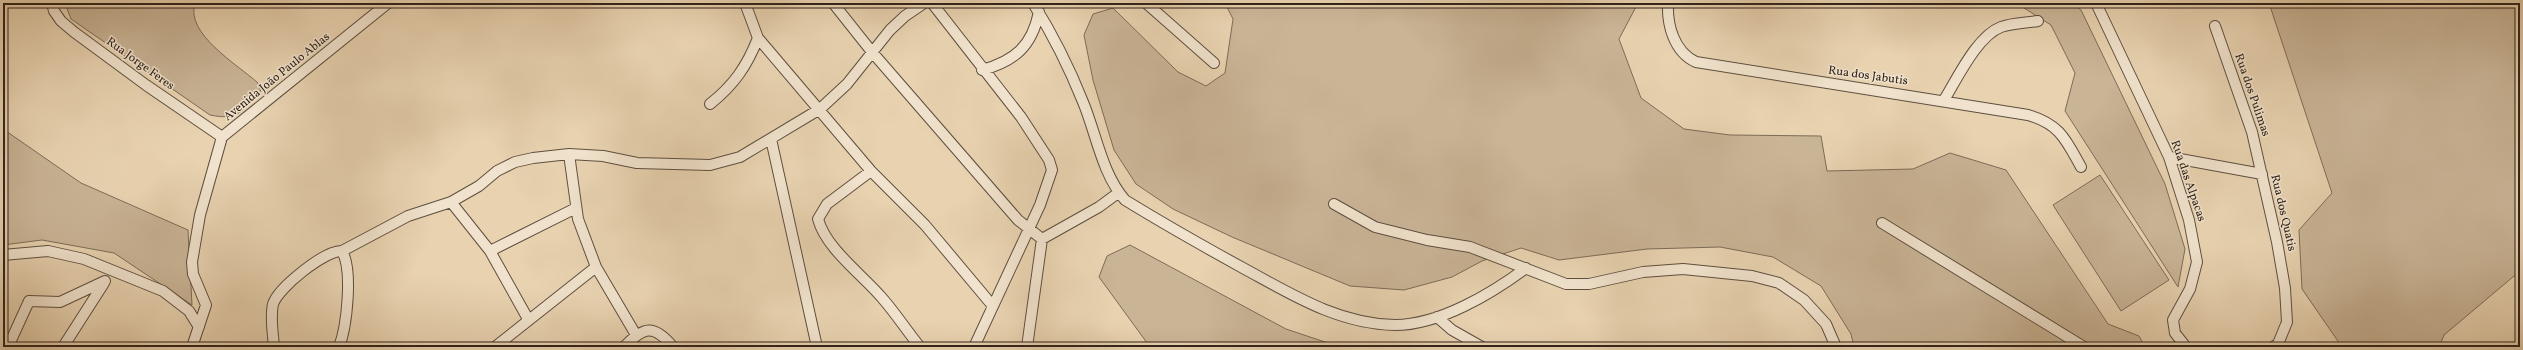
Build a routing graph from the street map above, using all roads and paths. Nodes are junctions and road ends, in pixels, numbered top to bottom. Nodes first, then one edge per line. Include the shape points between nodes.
1 (52, 3) edge
2 (388, 3) edge
3 (745, 3) edge
4 (833, 3) edge
5 (924, 3) edge
6 (932, 3) edge
7 (1034, 3) edge
8 (1146, 3) edge
9 (1668, 3) edge
10 (2096, 3) edge
11 (1039, 12) junction
12 (2038, 21) dead end
13 (2215, 26) dead end
14 (758, 38) junction
15 (872, 52) junction
16 (1214, 63) dead end
17 (982, 70) junction
18 (1944, 100) junction
19 (710, 104) dead end
20 (820, 109) junction
21 (222, 137) junction
22 (770, 139) junction
23 (569, 154) junction
24 (2169, 157) junction
25 (2082, 167) dead end
26 (871, 171) junction
27 (2262, 174) junction
28 (1118, 193) junction
29 (451, 202) junction
30 (1334, 204) dead end
31 (576, 208) junction
32 (1882, 223) dead end
33 (1029, 228) junction
34 (1042, 239) junction
35 (342, 251) junction
36 (490, 252) junction
37 (3, 255) edge
38 (596, 267) junction
39 (1526, 268) junction
40 (113, 270) junction
41 (105, 281) junction
42 (992, 305) junction
43 (1437, 317) junction
44 (528, 319) junction
45 (199, 327) junction
46 (636, 336) junction
47 (8, 347) edge
48 (63, 347) edge
49 (192, 347) edge
50 (274, 347) edge
51 (339, 347) edge
52 (495, 347) edge
53 (624, 347) edge
54 (673, 347) edge
55 (817, 347) edge
56 (920, 347) edge
57 (974, 347) edge
58 (1026, 347) edge
59 (1482, 347) edge
60 (1836, 347) edge
61 (2084, 347) edge
62 (2186, 347) edge
63 (2273, 347) edge

1 - 21 street, Rua Jorge Feres via 54,12 74,32
2 - 21 street, Avenida João Paulo Ablas
3 - 14 street
4 - 15 street
5 - 15 street via 895,25
6 - 17 street
7 - 11 street
8 - 16 street
9 - 18 street, Rua dos Jabutis via 1670,29 1677,45 1682,53 1696,62
10 - 24 street, Rua das Alpacas
11 - 17 street via 1035,31 1025,45 1002,64
11 - 28 street via 1061,49
12 - 18 street via 2010,25 1992,32 1977,47
13 - 27 street, Rua dos Pulimas via 2250,125
14 - 19 street via 740,75 728,90
14 - 20 street
15 - 20 street via 846,84
15 - 33 street via 1018,220
17 - 33 street via 1021,117 1049,160 1052,170
18 - 25 street, Rua dos Jabutis via 2044,120 2061,133
20 - 22 street
20 - 26 street
21 - 45 street, Avenida João Paulo Ablas via 200,215 192,262 193,274 206,305
22 - 23 street via 740,157 710,164 637,163 603,156
22 - 55 street via 794,255
23 - 29 street via 515,162
23 - 31 street
24 - 27 street, Rua dos Quatis
24 - 62 street, Rua das Alpacas via 2189,220 2197,262 2190,289 2173,320 2175,333
26 - 42 street via 925,226
26 - 56 street via 827,204 818,219 821,230 882,298
27 - 63 street, Rua dos Quatis via 2277,242 2288,314 2278,344
28 - 34 street via 1099,207
28 - 43 street via 1125,200 1183,235 1308,304 1359,321 1396,325
29 - 35 street via 408,216
29 - 36 street
30 - 39 street via 1375,227 1427,240 1470,247
31 - 36 street
31 - 38 street
32 - 61 street
33 - 34 street
33 - 42 street
34 - 58 street
35 - 50 street via 321,258 276,298 273,312
35 - 51 street via 347,268 347,282 343,337
36 - 44 street
37 - 40 street via 48,251 84,259
38 - 44 street
38 - 46 street
39 - 43 street via 1482,297
39 - 60 street via 1566,284 1589,284 1643,272 1683,269 1752,276 1779,284 1804,300 1826,324
40 - 41 street
40 - 45 street via 176,299 189,311
41 - 47 street via 60,302 29,301
41 - 48 street
42 - 57 street
43 - 59 street via 1452,330
44 - 52 street
45 - 49 street, Avenida João Paulo Ablas
46 - 53 street
46 - 54 street via 650,329 662,333

